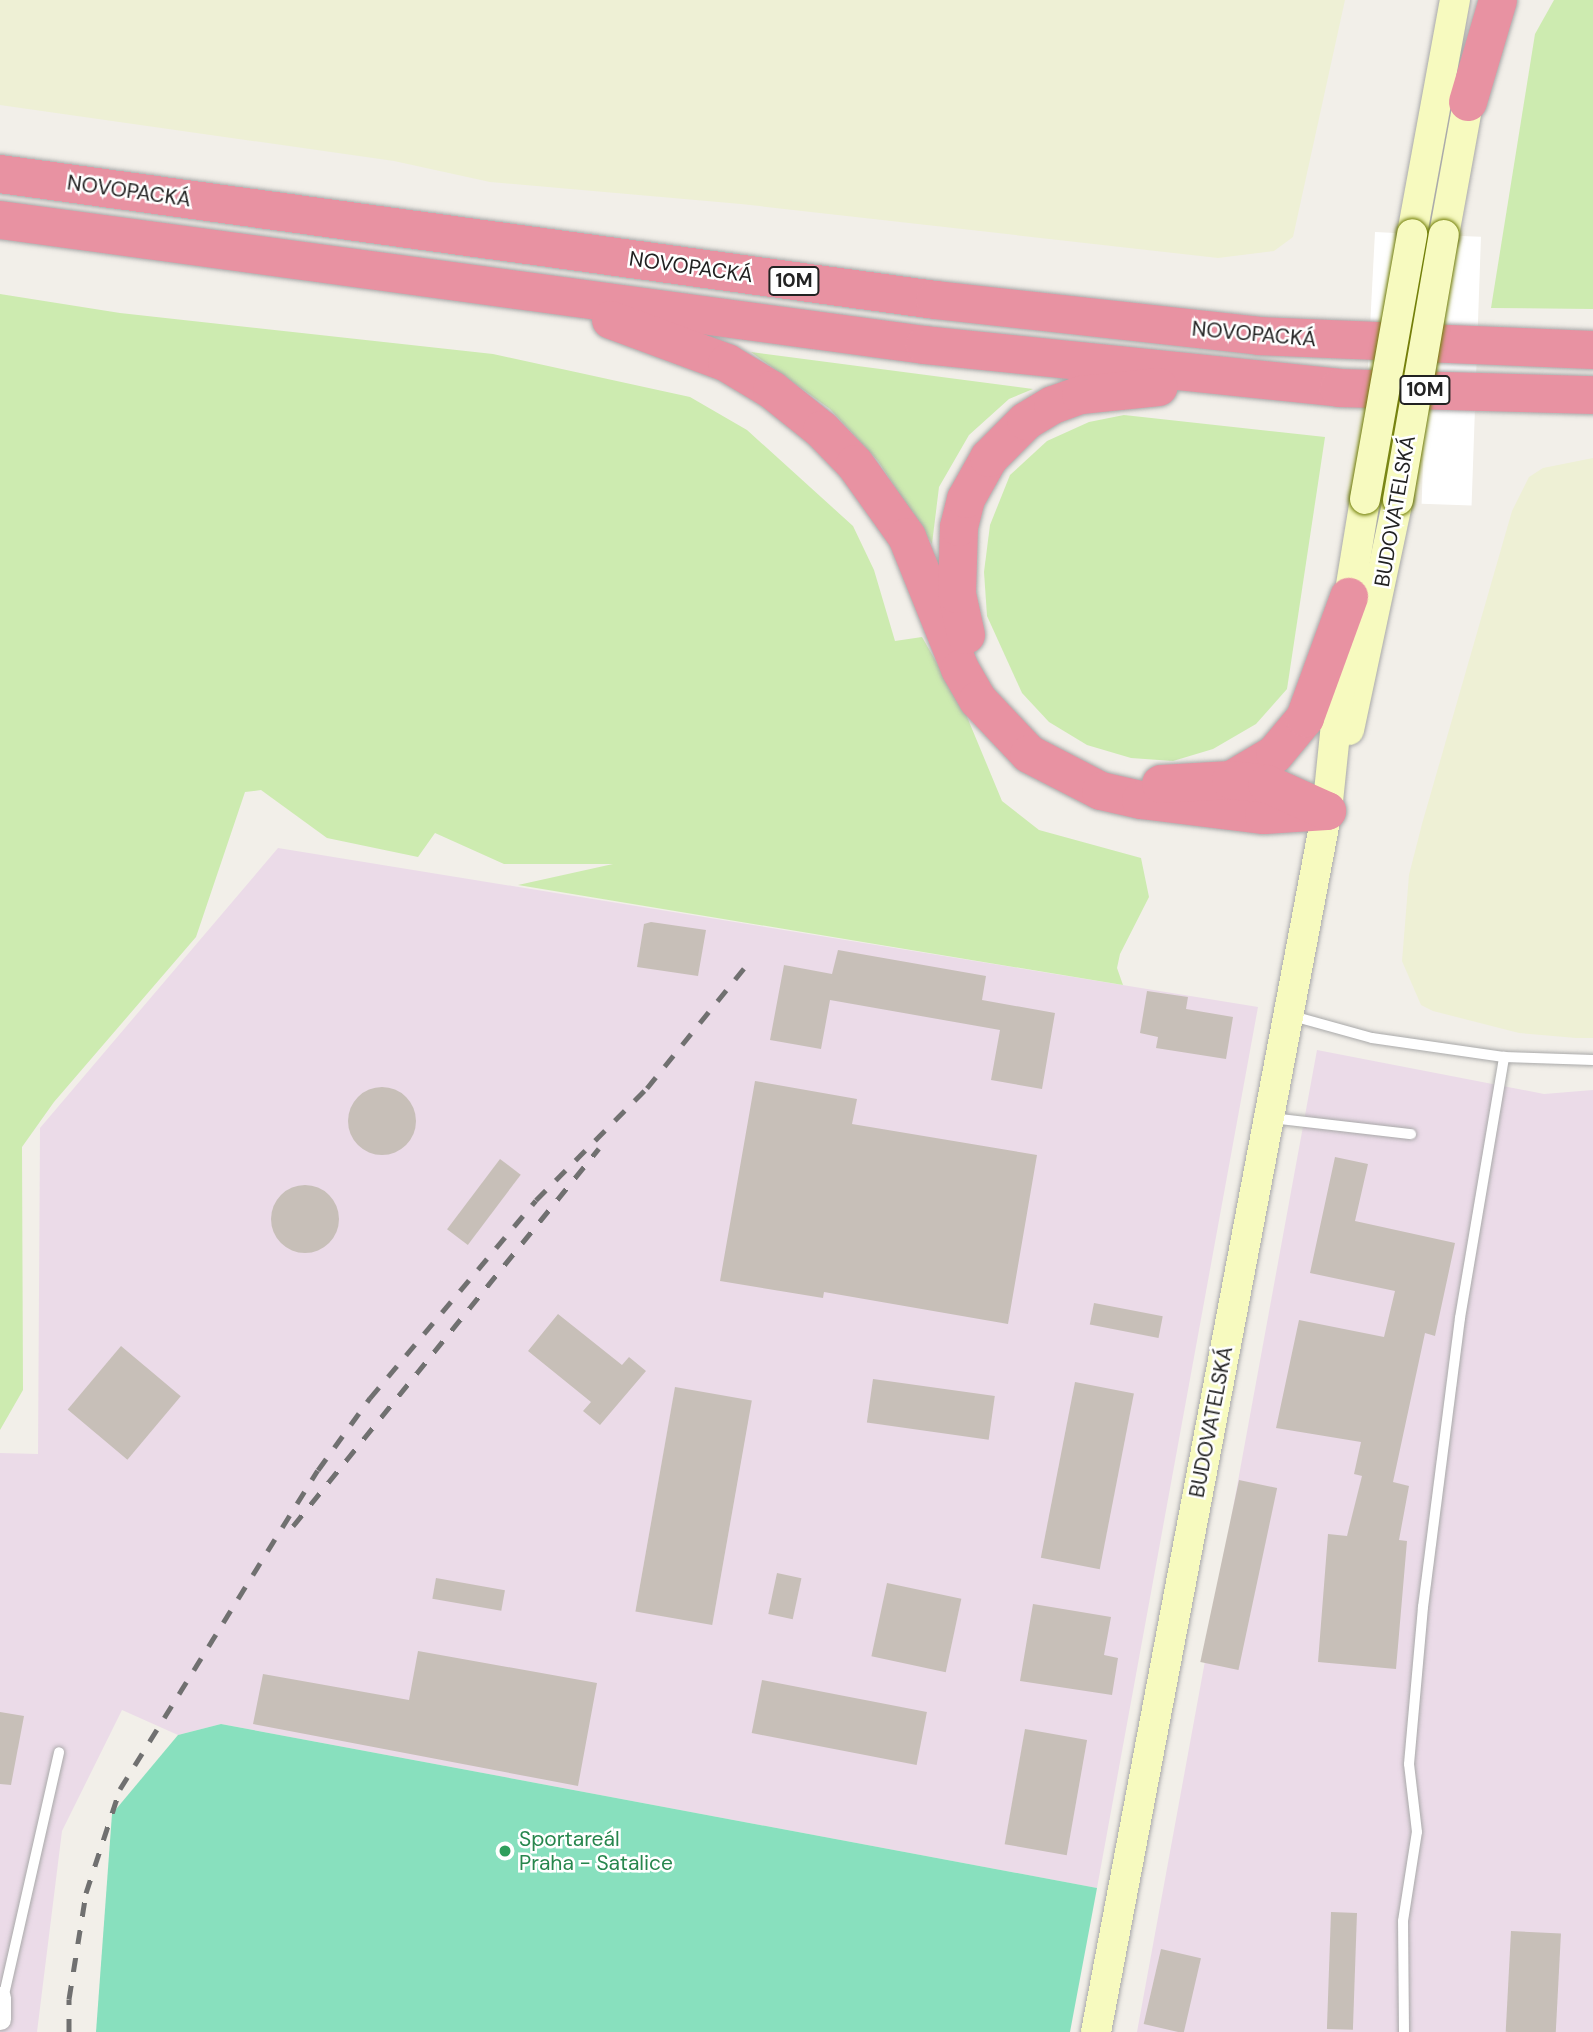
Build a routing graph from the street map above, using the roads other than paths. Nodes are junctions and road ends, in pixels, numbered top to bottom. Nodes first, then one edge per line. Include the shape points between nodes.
1 (1455, 0) edge
2 (1486, 0) edge
3 (1498, 0) edge
4 (1468, 102) junction
5 (0, 174) edge
6 (0, 220) edge
7 (506, 288) junction
8 (1592, 350) edge
9 (1257, 381) junction
10 (1593, 394) edge
11 (1349, 597) junction
12 (1231, 780) junction
13 (1327, 811) junction
14 (1288, 1015) junction
15 (1504, 1057) junction
16 (1593, 1060) edge
17 (1269, 1118) junction
18 (1411, 1134) dead end
19 (59, 1752) dead end
20 (1, 2006) edge
21 (1096, 2032) edge
22 (1404, 2032) edge

1 - 11 street, BUDOVATELSKÁ, bridge
2 - 4 street, BUDOVATELSKÁ
3 - 4 highway
4 - 13 street, BUDOVATELSKÁ, bridge via 1363,681
5 - 8 highway, NOVOPACKÁ / 10M via 921,298 1246,335
6 - 7 highway, 10M
7 - 9 highway, 10M via 925,345
7 - 13 highway via 644,330 727,363 772,390 822,430 884,499 924,574 960,669 1000,729 1029,754 1101,792 1141,800 1264,815
9 - 10 highway, 10M
9 - 12 highway via 1111,390 1053,405 1026,421 989,458 966,499 957,548 957,594 969,645 995,693 1036,736 1068,758 1129,779 1188,785
11 - 12 highway via 1305,718 1275,754
11 - 13 street, BUDOVATELSKÁ
12 - 13 highway via 1291,792
13 - 14 street, BUDOVATELSKÁ
14 - 15 lane via 1372,1038
14 - 17 street, BUDOVATELSKÁ
15 - 16 lane
15 - 22 lane via 1460,1318 1423,1607 1409,1764 1417,1844 1403,1921
17 - 18 lane
17 - 21 street, BUDOVATELSKÁ
19 - 20 lane

